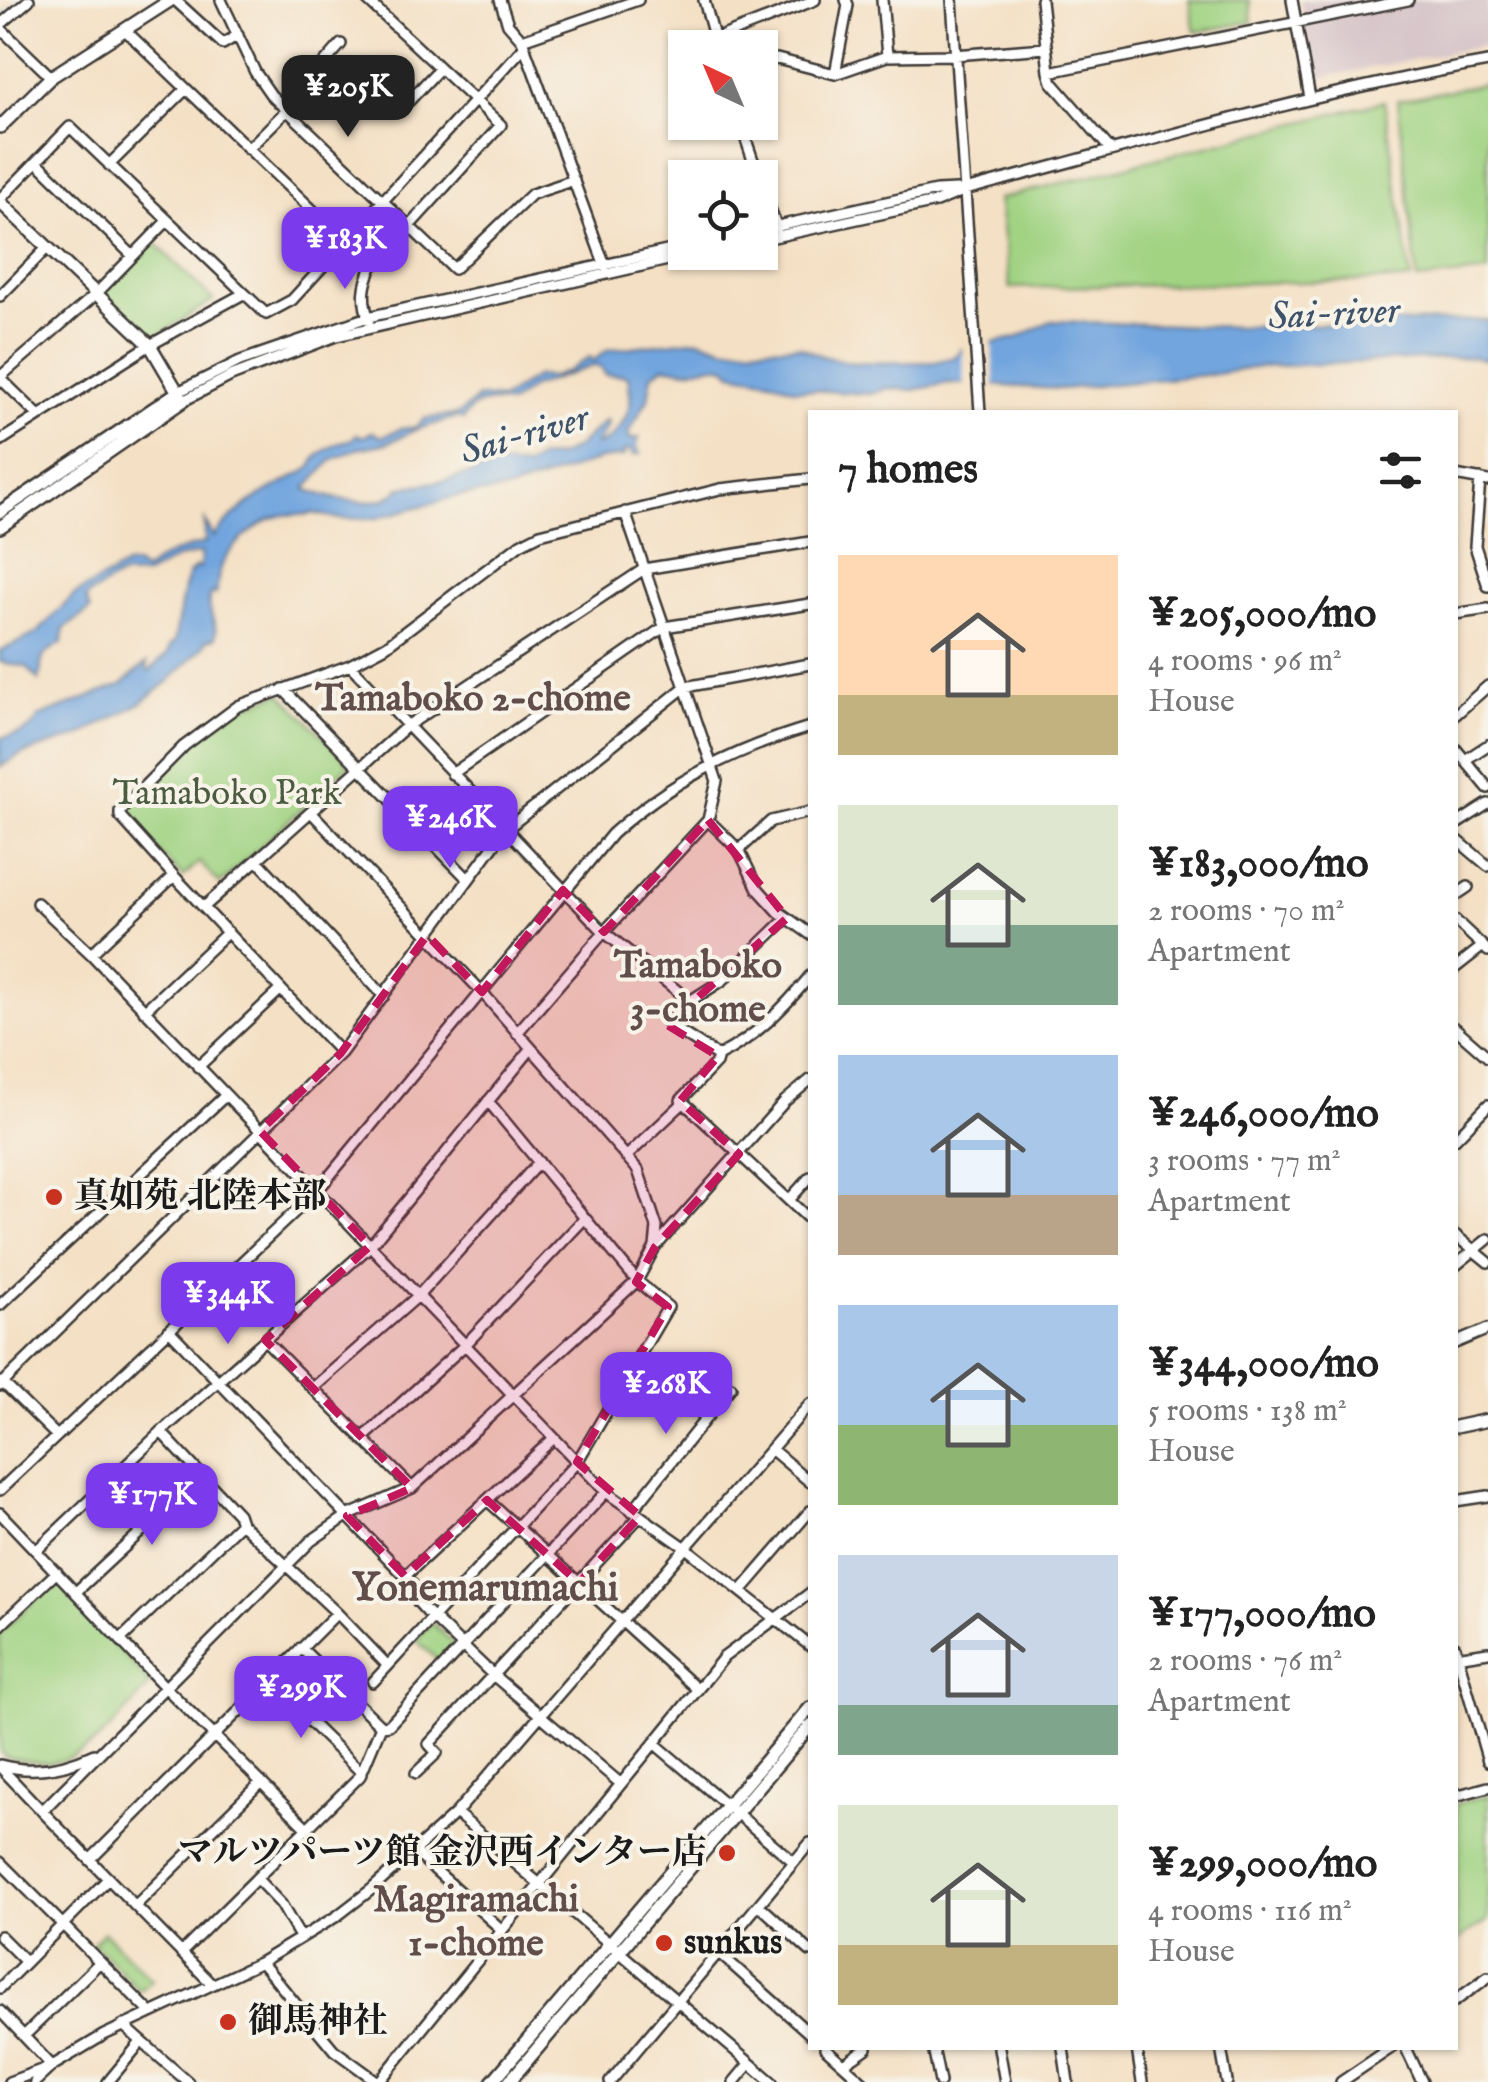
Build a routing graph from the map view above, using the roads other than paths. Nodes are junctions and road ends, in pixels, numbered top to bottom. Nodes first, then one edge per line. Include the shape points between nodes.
1 (29, 0) edge
2 (173, 0) edge
3 (221, 0) edge
4 (368, 0) edge
5 (500, 0) edge
6 (638, 0) edge
7 (704, 0) edge
8 (815, 0) edge
9 (846, 0) edge
10 (882, 0) edge
11 (952, 0) edge
12 (1041, 0) edge
13 (1292, 0) edge
14 (1408, 0) edge
15 (798, 3) edge
16 (1295, 22) junction
17 (0, 27) edge
18 (712, 30) edge
19 (744, 30) edge
20 (126, 31) junction
21 (238, 35) junction
22 (341, 44) dead end
23 (523, 44) junction
24 (1046, 48) junction
25 (954, 55) junction
26 (887, 56) junction
27 (778, 60) edge
28 (1488, 62) edge
29 (440, 68) junction
30 (1048, 72) junction
31 (835, 74) junction
32 (51, 77) junction
33 (186, 89) junction
34 (1310, 98) junction
35 (476, 99) junction
36 (409, 101) dead end
37 (286, 109) junction
38 (0, 127) edge
39 (248, 149) junction
40 (1111, 150) junction
41 (37, 162) junction
42 (109, 165) junction
43 (574, 180) junction
44 (965, 190) junction
45 (0, 201) edge
46 (382, 202) junction
47 (167, 222) junction
48 (408, 226) junction
49 (778, 231) edge
50 (344, 242) junction
51 (47, 248) junction
52 (668, 252) edge
53 (133, 256) junction
54 (668, 258) edge
55 (372, 267) junction
56 (606, 269) junction
57 (243, 294) junction
58 (95, 295) junction
59 (0, 296) edge
60 (370, 322) junction
61 (150, 345) junction
62 (0, 377) edge
63 (180, 397) junction
64 (980, 410) edge
65 (40, 416) junction
66 (0, 441) edge
67 (1458, 476) edge
68 (808, 479) edge
69 (1484, 480) edge
70 (0, 512) edge
71 (625, 512) junction
72 (0, 527) edge
73 (808, 542) edge
74 (644, 569) junction
75 (1488, 586) edge
76 (808, 604) edge
77 (1488, 609) edge
78 (1458, 614) edge
79 (664, 627) junction
80 (808, 664) edge
81 (350, 665) junction
82 (1488, 686) edge
83 (685, 687) junction
84 (283, 689) junction
85 (1458, 712) edge
86 (407, 726) junction
87 (808, 729) edge
88 (1488, 745) edge
89 (1458, 752) edge
90 (1464, 760) junction
91 (712, 764) junction
92 (360, 768) junction
93 (452, 774) junction
94 (1488, 788) edge
95 (1487, 806) edge
96 (311, 812) junction
97 (808, 812) edge
98 (708, 820) junction
99 (1458, 823) edge
100 (505, 830) junction
101 (1458, 841) edge
102 (739, 850) junction
103 (256, 860) junction
104 (1488, 866) edge
105 (174, 876) junction
106 (468, 879) junction
107 (1468, 887) dead end
108 (563, 890) junction
109 (1458, 894) edge
110 (37, 903) dead end
111 (204, 908) junction
112 (787, 918) junction
113 (1458, 923) edge
114 (228, 932) junction
115 (604, 932) junction
116 (808, 933) edge
117 (427, 935) junction
118 (1486, 949) edge
119 (91, 954) junction
120 (1458, 966) edge
121 (808, 978) edge
122 (281, 989) junction
123 (482, 992) junction
124 (384, 996) junction
125 (690, 1001) junction
126 (144, 1011) junction
127 (516, 1034) junction
128 (1458, 1034) edge
129 (531, 1050) junction
130 (342, 1054) junction
131 (718, 1056) junction
132 (1488, 1057) edge
133 (198, 1067) junction
134 (808, 1082) edge
135 (226, 1096) junction
136 (488, 1101) junction
137 (682, 1104) junction
138 (1488, 1105) edge
139 (260, 1132) junction
140 (1458, 1136) edge
141 (740, 1154) junction
142 (626, 1157) junction
143 (539, 1162) junction
144 (808, 1178) edge
145 (318, 1190) junction
146 (789, 1200) junction
147 (585, 1218) junction
148 (808, 1218) edge
149 (1458, 1237) edge
150 (1488, 1239) edge
151 (370, 1246) junction
152 (656, 1247) junction
153 (1476, 1252) junction
154 (1488, 1262) edge
155 (1458, 1264) edge
156 (637, 1281) junction
157 (418, 1296) junction
158 (0, 1305) edge
159 (1488, 1329) edge
160 (169, 1330) junction
161 (265, 1340) junction
162 (1458, 1342) edge
163 (466, 1344) junction
164 (1, 1383) edge
165 (217, 1383) junction
166 (313, 1388) junction
167 (730, 1388) dead end
168 (514, 1395) junction
169 (808, 1406) edge
170 (1488, 1420) edge
171 (1458, 1426) edge
172 (161, 1432) junction
173 (57, 1436) junction
174 (554, 1438) junction
175 (362, 1439) junction
176 (772, 1448) junction
177 (577, 1462) junction
178 (201, 1476) junction
179 (808, 1480) edge
180 (412, 1488) junction
181 (0, 1490) edge
182 (606, 1492) junction
183 (1487, 1499) edge
184 (487, 1500) junction
185 (1458, 1501) edge
186 (0, 1513) edge
187 (808, 1513) edge
188 (636, 1514) junction
189 (347, 1516) junction
190 (240, 1522) junction
191 (517, 1527) junction
192 (686, 1548) junction
193 (37, 1550) junction
194 (547, 1554) junction
195 (284, 1566) junction
196 (57, 1572) junction
197 (405, 1576) junction
198 (578, 1582) junction
199 (741, 1591) junction
200 (77, 1592) junction
201 (808, 1594) edge
202 (336, 1613) junction
203 (434, 1618) junction
204 (774, 1619) junction
205 (622, 1622) junction
206 (0, 1626) edge
207 (121, 1639) junction
208 (463, 1644) junction
209 (808, 1644) edge
210 (302, 1648) junction
211 (1488, 1652) edge
212 (1458, 1654) edge
213 (1458, 1661) edge
214 (388, 1666) junction
215 (493, 1675) junction
216 (268, 1681) junction
217 (373, 1682) dead end
218 (164, 1686) junction
219 (697, 1689) junction
220 (808, 1711) edge
221 (540, 1716) junction
222 (380, 1726) junction
223 (808, 1728) edge
224 (212, 1735) junction
225 (654, 1743) junction
226 (102, 1750) junction
227 (1488, 1761) edge
228 (0, 1766) edge
229 (362, 1773) junction
230 (416, 1773) dead end
231 (261, 1782) junction
232 (621, 1784) junction
233 (1488, 1787) edge
234 (1458, 1795) edge
235 (732, 1810) junction
236 (42, 1811) junction
237 (456, 1813) junction
238 (308, 1829) junction
239 (808, 1845) edge
240 (414, 1851) junction
241 (90, 1860) junction
242 (0, 1862) edge
243 (794, 1862) junction
244 (108, 1879) junction
245 (257, 1879) junction
246 (539, 1883) junction
247 (759, 1904) junction
248 (135, 1906) junction
249 (63, 1924) junction
250 (502, 1930) junction
251 (0, 1936) edge
252 (300, 1937) junction
253 (614, 1946) junction
254 (808, 1949) edge
255 (181, 1953) junction
256 (719, 1953) junction
257 (26, 1962) junction
258 (100, 1962) junction
259 (261, 1962) junction
260 (1488, 1977) edge
261 (212, 1984) junction
262 (0, 1988) edge
263 (1458, 1997) edge
264 (678, 2002) junction
265 (0, 2011) edge
266 (150, 2014) junction
267 (123, 2026) junction
268 (808, 2032) edge
269 (24, 2036) junction
270 (141, 2042) junction
271 (827, 2050) edge
272 (864, 2050) edge
273 (934, 2050) edge
274 (999, 2050) edge
275 (1063, 2050) edge
276 (1137, 2050) edge
277 (1224, 2050) edge
278 (1388, 2050) edge
279 (1407, 2050) edge
280 (749, 2064) junction
281 (844, 2064) junction
282 (52, 2066) junction
283 (9, 2082) edge
284 (35, 2082) edge
285 (108, 2082) edge
286 (188, 2082) edge
287 (378, 2082) edge
288 (492, 2082) edge
289 (509, 2082) edge
290 (610, 2082) edge
291 (734, 2082) edge
292 (772, 2082) edge
293 (862, 2082) edge
294 (940, 2082) edge
295 (1004, 2082) edge
296 (1066, 2082) edge
297 (1142, 2082) edge
298 (1227, 2082) edge
299 (1342, 2082) edge
300 (1422, 2082) edge

1 - 17 street
2 - 20 main road
2 - 21 street via 224,44
3 - 21 street
4 - 29 street
5 - 23 street
6 - 23 street
7 - 18 street
8 - 15 street
9 - 31 street
10 - 26 street
11 - 25 street
12 - 24 street
13 - 16 street
14 - 16 street
15 - 19 street
16 - 30 street
16 - 34 street
17 - 32 street
20 - 32 main road
20 - 33 street
21 - 37 street via 255,72
22 - 37 street
23 - 35 street
23 - 43 street
24 - 25 street
24 - 30 street
25 - 26 street
25 - 44 street
26 - 31 street
27 - 31 street
28 - 34 street
29 - 35 street
29 - 36 street
30 - 40 street
32 - 38 main road
33 - 39 street
33 - 42 street
34 - 40 street
35 - 46 street
35 - 48 street via 502,124
37 - 39 street
37 - 46 street
39 - 50 street
40 - 44 street
41 - 42 street via 70,128
41 - 45 street
41 - 53 street
42 - 47 street
43 - 48 street via 532,194 454,269
43 - 56 street
44 - 49 street via 936,202
44 - 64 street
45 - 51 main road
46 - 48 street
46 - 50 street
47 - 53 street
47 - 57 street
48 - 55 street
50 - 55 street
50 - 57 street via 292,300 266,314
51 - 58 main road
51 - 59 street
52 - 56 street
53 - 58 street
54 - 56 street
55 - 60 street via 364,283
56 - 60 street
57 - 61 street
58 - 61 main road
58 - 62 street
60 - 63 street
61 - 63 main road
61 - 65 street
62 - 65 street
63 - 70 main road
63 - 72 main road
65 - 66 street
67 - 69 street
68 - 71 street via 720,489
69 - 75 street via 1474,546
71 - 74 street
71 - 81 street via 520,544 386,646
73 - 74 street
74 - 79 street
74 - 86 street
76 - 79 street
77 - 78 street
79 - 83 street
79 - 93 street
80 - 83 street
81 - 84 street
81 - 86 street
82 - 85 street
83 - 91 street
83 - 100 street
84 - 92 street
84 - 105 street via 238,706 184,746 120,811
86 - 92 street
86 - 93 street
87 - 91 street
88 - 90 street
89 - 90 street
90 - 94 street
91 - 98 street via 716,781
91 - 108 street via 630,818
92 - 96 street
92 - 106 street
93 - 100 street
95 - 99 street
96 - 103 street
96 - 117 street
97 - 102 street via 771,821
98 - 102 street
98 - 115 street
100 - 106 street
100 - 108 street
101 - 104 street
102 - 112 street via 758,889
103 - 111 street
103 - 124 street
105 - 111 street
105 - 119 street
106 - 117 street
107 - 109 street
108 - 115 street
108 - 123 street
110 - 119 street
111 - 114 street
112 - 116 street
112 - 125 street via 723,980
113 - 118 street
114 - 122 street
114 - 126 street
115 - 125 street
115 - 127 street
117 - 123 street
117 - 124 street
118 - 120 street
119 - 126 street
121 - 131 street via 780,1012
122 - 130 street
122 - 133 street
123 - 127 street
123 - 145 street
124 - 130 street
125 - 131 street via 668,1024
126 - 133 street
127 - 129 street
128 - 132 street
129 - 136 street
129 - 142 street
130 - 139 street
131 - 137 street
133 - 135 street
134 - 141 street
135 - 139 street
135 - 158 street
136 - 143 street
136 - 151 street
137 - 141 street
137 - 142 street
138 - 140 street
139 - 145 street
139 - 164 street
141 - 146 street
141 - 152 street
142 - 152 street via 646,1187 658,1227
143 - 147 street
143 - 157 street
144 - 146 street
145 - 151 street
145 - 160 street
146 - 148 street
147 - 156 street
147 - 163 street
149 - 153 street
150 - 153 street
151 - 157 street
151 - 161 street
152 - 156 street
153 - 154 street
153 - 155 street
156 - 168 street
156 - 177 street via 668,1307
157 - 163 street
157 - 166 street
159 - 162 street
160 - 165 street
160 - 173 street
161 - 165 street
161 - 166 street
163 - 168 street
163 - 175 street
164 - 173 street
165 - 172 street
165 - 189 street
166 - 175 street
167 - 188 street
168 - 174 street
168 - 180 street
169 - 176 street
170 - 171 main road
172 - 178 street
172 - 193 street
173 - 181 street
174 - 177 street
174 - 184 street
175 - 180 street
176 - 179 street
176 - 192 street
177 - 182 street
177 - 191 street
178 - 190 street
178 - 200 street
180 - 189 street
182 - 188 street
182 - 194 street
183 - 185 street
184 - 191 street
184 - 197 street
186 - 193 street
187 - 199 street
188 - 192 street
188 - 198 street
189 - 195 street
189 - 197 street
190 - 195 street
190 - 207 street
191 - 194 street
191 - 203 street
192 - 199 street
192 - 205 street
193 - 196 street
194 - 198 street
194 - 208 street
195 - 202 street
195 - 218 street
196 - 200 street
196 - 206 street
197 - 203 street
198 - 205 street
198 - 215 street
199 - 204 street
200 - 207 street
201 - 204 street
202 - 210 street
202 - 214 street
203 - 208 street
203 - 214 street
204 - 209 street
204 - 219 street via 724,1657
205 - 219 street
205 - 221 street
207 - 218 street
208 - 215 street
208 - 222 street
210 - 216 street
210 - 222 street
211 - 212 street
213 - 227 street
214 - 217 street
215 - 221 street
215 - 230 street via 429,1744 437,1752
216 - 224 street
216 - 229 street
218 - 224 street
218 - 226 street
219 - 225 street
220 - 235 main road
221 - 232 street
221 - 237 street
222 - 229 street
223 - 235 main road
224 - 231 street
224 - 241 street
225 - 232 street
225 - 235 street
226 - 228 street via 71,1766
226 - 236 street
228 - 236 street
229 - 238 street
231 - 238 street
231 - 248 street
232 - 246 street
233 - 234 street
235 - 243 street
235 - 253 main road
236 - 241 street
237 - 240 street
237 - 246 street
238 - 245 street
239 - 243 street
240 - 250 street
240 - 252 street via 364,1897
241 - 244 street
242 - 249 street
243 - 247 street
244 - 248 street
244 - 249 street
245 - 252 street
245 - 255 street
246 - 250 street
246 - 253 street
247 - 254 street
247 - 256 street
248 - 255 street
249 - 257 street
249 - 258 street
250 - 287 street
251 - 257 street
252 - 259 street
253 - 264 street
253 - 288 main road
253 - 289 main road
255 - 261 street
256 - 264 street
256 - 268 street
257 - 262 street
258 - 266 street
258 - 269 street
259 - 261 street
259 - 287 street via 334,2050
260 - 263 street
261 - 266 street
264 - 280 street
264 - 290 street
265 - 269 street
266 - 267 street
267 - 270 street
267 - 282 street
269 - 282 street
270 - 285 street
270 - 286 street
271 - 281 street
272 - 281 street
273 - 294 street
274 - 295 street
275 - 296 street
276 - 297 street
277 - 298 street
278 - 299 street
279 - 300 street
280 - 291 street
280 - 292 street
281 - 293 street
282 - 283 street
282 - 284 street

